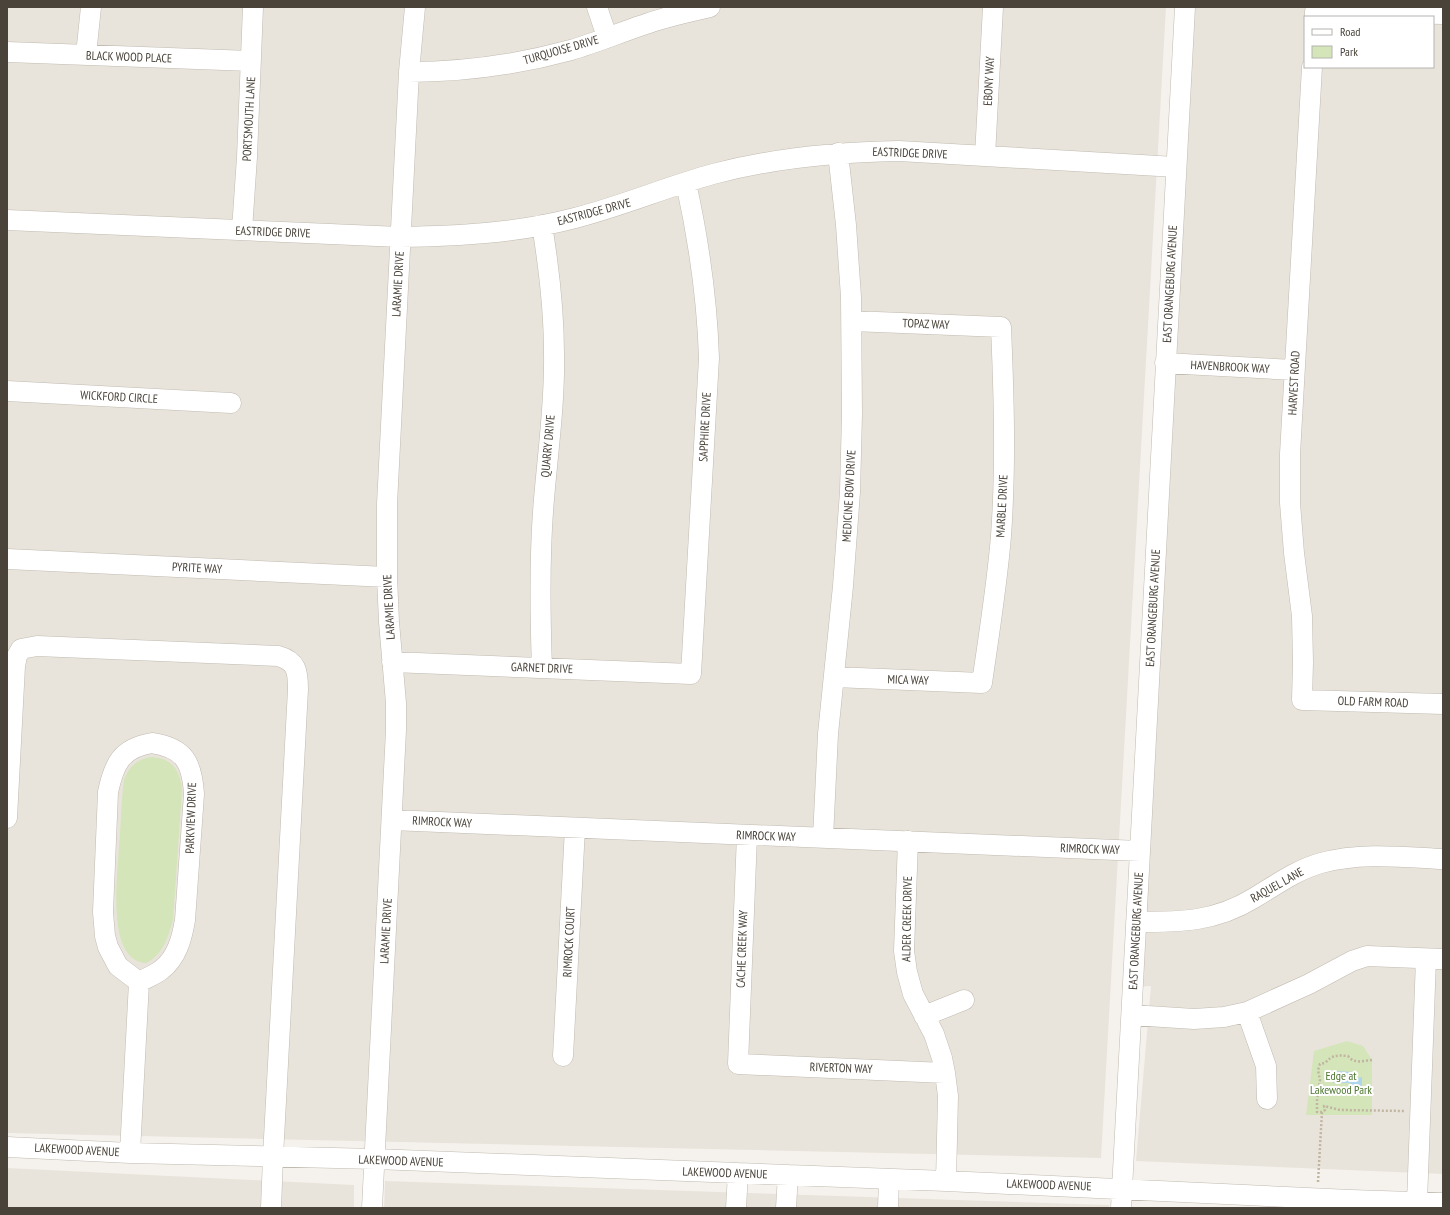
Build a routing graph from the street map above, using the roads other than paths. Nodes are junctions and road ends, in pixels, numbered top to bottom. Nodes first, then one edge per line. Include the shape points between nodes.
1 (91, 7) edge
2 (253, 7) edge
3 (415, 7) edge
4 (596, 7) edge
5 (710, 7) edge
6 (993, 7) edge
7 (1185, 7) edge
8 (1315, 14) edge
9 (1443, 14) edge
10 (607, 37) junction
11 (7, 52) edge
12 (86, 55) junction
13 (251, 61) junction
14 (1312, 68) edge
15 (409, 72) junction
16 (838, 153) junction
17 (985, 156) junction
18 (1176, 167) junction
19 (686, 183) junction
20 (7, 220) edge
21 (542, 225) junction
22 (242, 230) junction
23 (400, 237) junction
24 (852, 321) junction
25 (1001, 327) joint
26 (1165, 363) junction
27 (1294, 370) junction
28 (7, 392) edge
29 (231, 404) dead end
30 (7, 559) edge
31 (387, 577) junction
32 (392, 662) junction
33 (542, 668) junction
34 (691, 674) joint
35 (834, 677) junction
36 (982, 683) joint
37 (1302, 700) joint
38 (1443, 704) edge
39 (7, 818) edge
40 (392, 820) junction
41 (575, 828) junction
42 (747, 835) junction
43 (823, 838) junction
44 (908, 841) junction
45 (1140, 851) junction
46 (1443, 859) edge
47 (1136, 922) junction
48 (1434, 959) edge
49 (139, 982) junction
50 (964, 1000) dead end
51 (1247, 1012) junction
52 (1132, 1015) junction
53 (924, 1016) junction
54 (563, 1056) dead end
55 (738, 1064) joint
56 (945, 1073) junction
57 (1267, 1099) dead end
58 (7, 1146) edge
59 (130, 1153) junction
60 (272, 1157) junction
61 (375, 1159) junction
62 (738, 1173) junction
63 (788, 1175) junction
64 (889, 1178) junction
65 (946, 1181) junction
66 (1122, 1188) junction
67 (1417, 1202) junction
68 (1443, 1205) edge
69 (271, 1208) edge
70 (372, 1208) edge
71 (736, 1208) edge
72 (786, 1208) edge
73 (888, 1208) edge
74 (1121, 1208) edge

1 - 12 street
2 - 13 street, PORTSMOUTH LANE
3 - 15 street, LARAMIE DRIVE
4 - 10 street
5 - 10 street, TURQUOISE DRIVE
6 - 17 street, EBONY WAY
7 - 18 street, EAST ORANGEBURG AVENUE
8 - 9 street
10 - 15 street, TURQUOISE DRIVE via 522,62 487,68
11 - 12 street, BLACK WOOD PLACE
12 - 13 street, BLACK WOOD PLACE
13 - 22 street, PORTSMOUTH LANE
14 - 27 street, HARVEST ROAD
15 - 23 street, LARAMIE DRIVE
16 - 17 street, EASTRIDGE DRIVE via 899,151
16 - 19 street, EASTRIDGE DRIVE via 767,162
16 - 24 street, MEDICINE BOW DRIVE
17 - 18 street, EASTRIDGE DRIVE
18 - 26 street, EAST ORANGEBURG AVENUE
19 - 21 street, EASTRIDGE DRIVE via 627,204
19 - 34 street, SAPPHIRE DRIVE via 704,280 709,358
20 - 22 street, EASTRIDGE DRIVE
21 - 23 street, EASTRIDGE DRIVE via 495,232
21 - 33 street, QUARRY DRIVE via 550,277 554,356 541,561
22 - 23 street, EASTRIDGE DRIVE
23 - 31 street, LARAMIE DRIVE via 387,504
24 - 25 street, TOPAZ WAY
24 - 35 street, MEDICINE BOW DRIVE via 850,492
25 - 36 street, MARBLE DRIVE via 1004,392 1001,536
26 - 27 street, HAVENBROOK WAY
26 - 45 street, EAST ORANGEBURG AVENUE
27 - 37 street, HARVEST ROAD via 1290,503 1302,616
28 - 29 street, WICKFORD CIRCLE
30 - 31 street, PYRITE WAY
31 - 32 street, LARAMIE DRIVE
32 - 33 street, GARNET DRIVE
32 - 40 street, LARAMIE DRIVE via 396,703
33 - 34 street, GARNET DRIVE
35 - 36 street, MICA WAY
35 - 43 street, MEDICINE BOW DRIVE via 828,734
37 - 38 street, OLD FARM ROAD
39 - 60 street via 15,666 20,649 37,646 278,656 287,658 294,665 298,676 298,689
40 - 41 street, RIMROCK WAY
40 - 61 street, LARAMIE DRIVE
41 - 42 street, RIMROCK WAY
41 - 54 street, RIMROCK COURT
42 - 43 street, RIMROCK WAY
42 - 55 street, CACHE CREEK WAY
43 - 44 street, RIMROCK WAY
44 - 45 street, RIMROCK WAY
44 - 53 street, ALDER CREEK DRIVE via 904,951 913,994
45 - 47 street, EAST ORANGEBURG AVENUE
46 - 47 street, RAQUEL LANE via 1367,856 1342,858 1304,869 1254,899 1216,915 1176,922
47 - 52 street, EAST ORANGEBURG AVENUE
48 - 51 street via 1368,956 1357,959
48 - 67 street via 1420,1111
49 - 49 street, PARKVIEW DRIVE via 162,970 179,946 185,920 194,794 193,780 186,759 171,748 152,744 134,748 119,760 112,773 108,792 103,912 106,936 108,947 118,966
49 - 59 street
50 - 53 street
51 - 52 street via 1194,1019
51 - 57 street via 1266,1066
52 - 66 street, EAST ORANGEBURG AVENUE
53 - 56 street, ALDER CREEK DRIVE via 934,1034
55 - 56 street, RIVERTON WAY
56 - 65 street, ALDER CREEK DRIVE via 948,1096
58 - 59 street, LAKEWOOD AVENUE
59 - 60 street, LAKEWOOD AVENUE
60 - 61 street, LAKEWOOD AVENUE
60 - 69 street
61 - 62 street, LAKEWOOD AVENUE
61 - 70 street, LARAMIE DRIVE
62 - 63 street, LAKEWOOD AVENUE
62 - 71 street
63 - 64 street, LAKEWOOD AVENUE
63 - 72 street
64 - 65 street, LAKEWOOD AVENUE
64 - 73 street
65 - 66 street, LAKEWOOD AVENUE
66 - 67 street, LAKEWOOD AVENUE
66 - 74 street, EAST ORANGEBURG AVENUE
67 - 68 street, LAKEWOOD AVENUE

